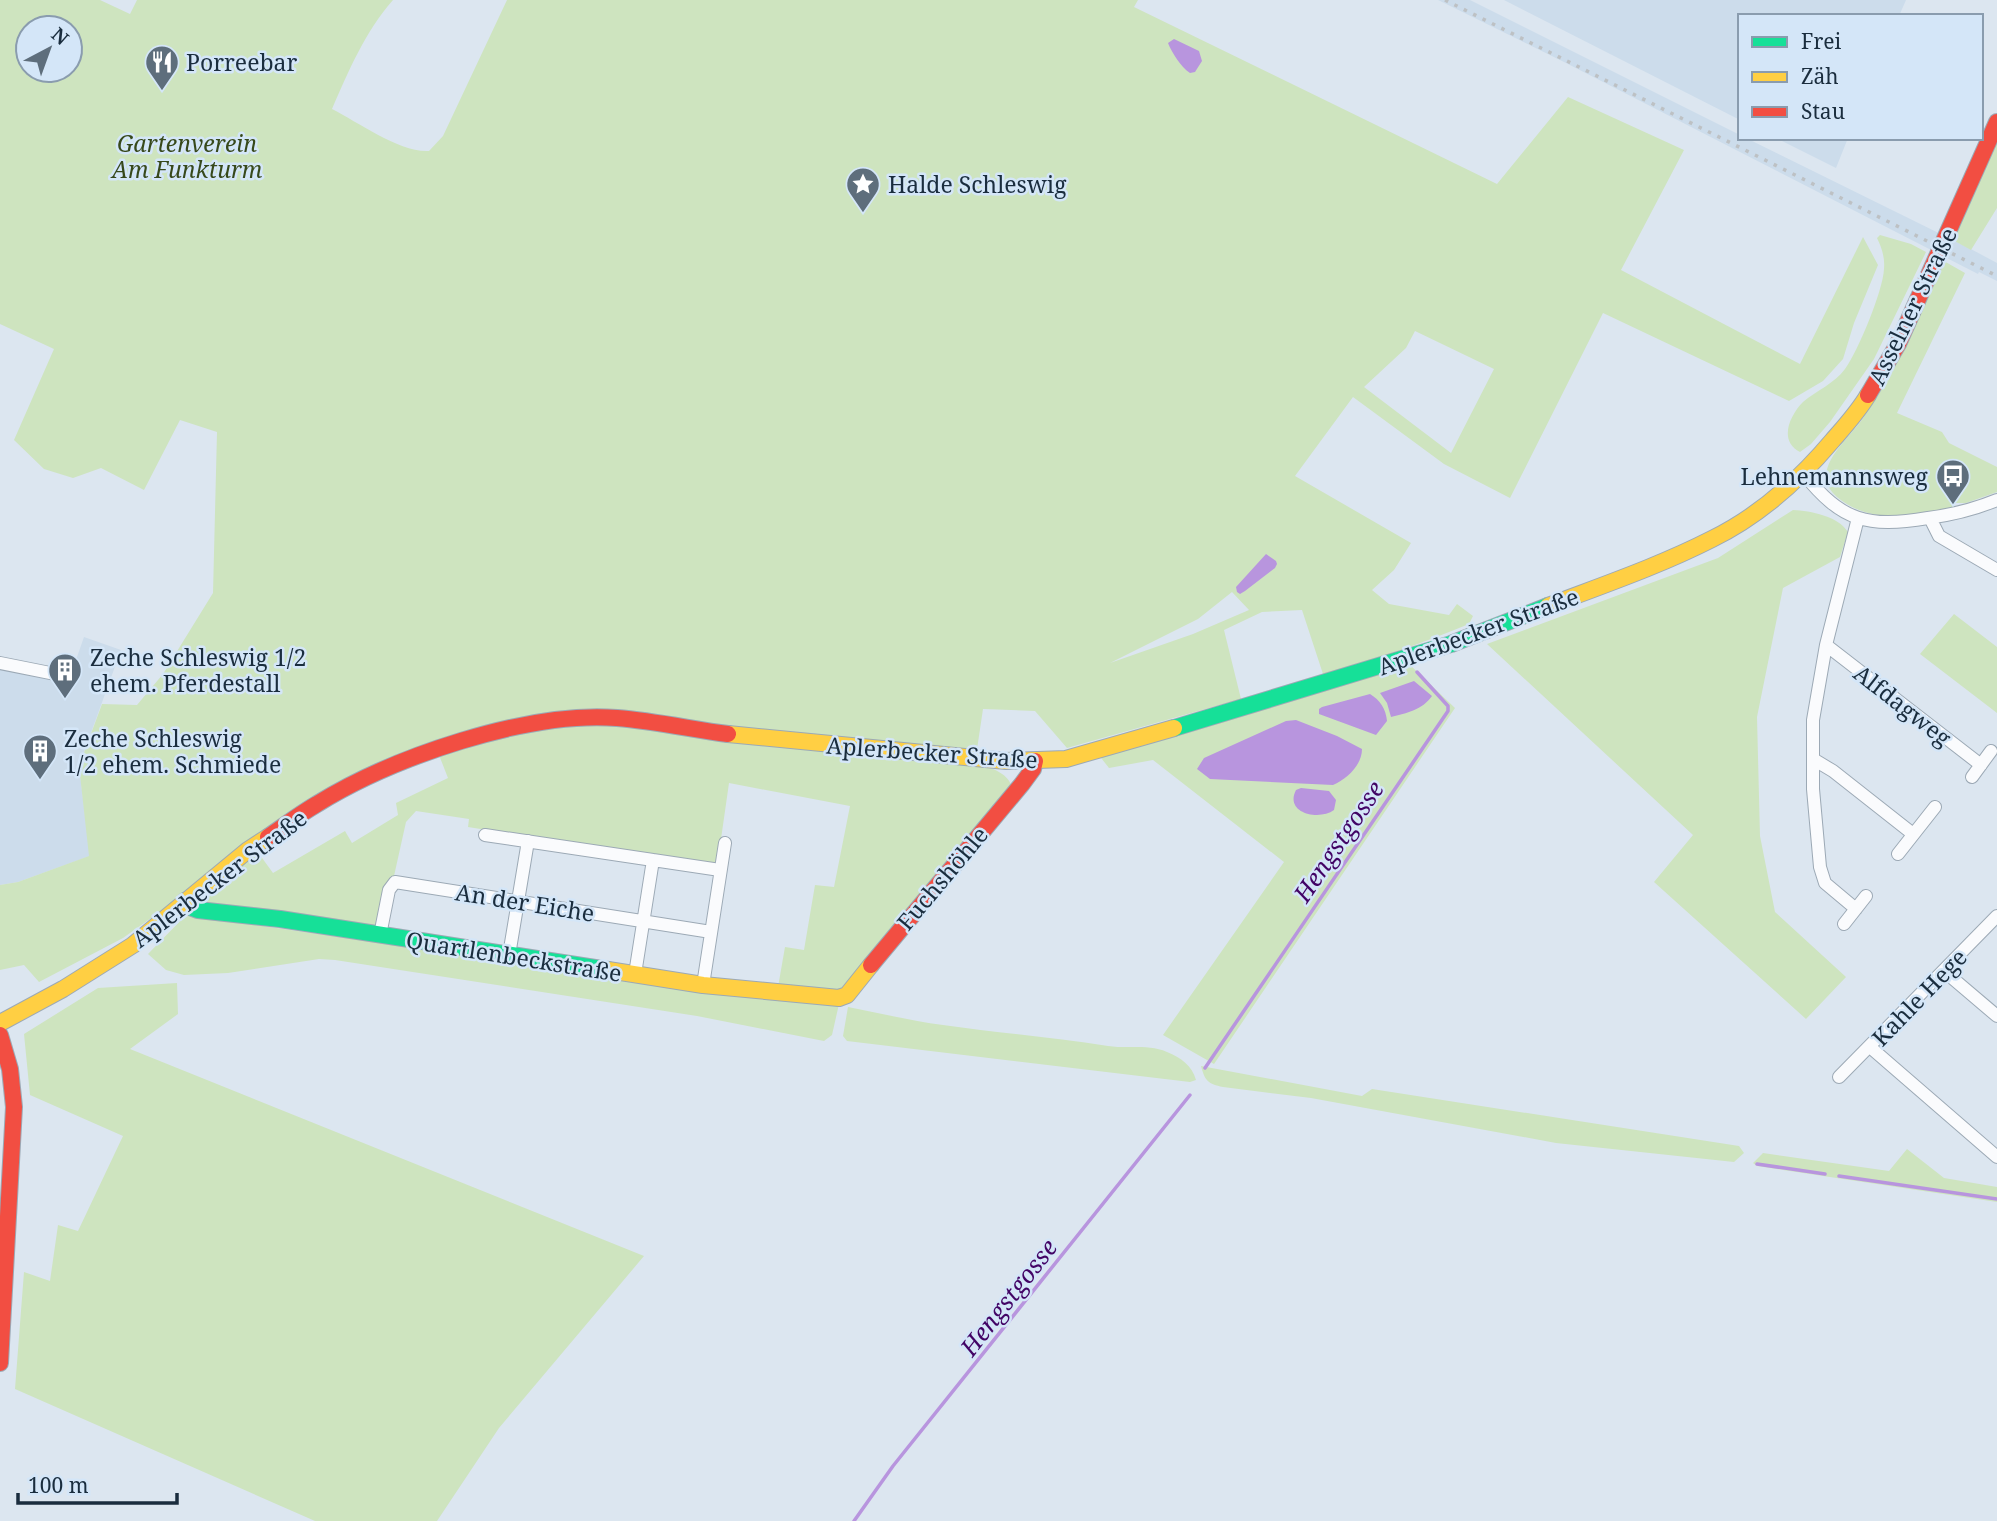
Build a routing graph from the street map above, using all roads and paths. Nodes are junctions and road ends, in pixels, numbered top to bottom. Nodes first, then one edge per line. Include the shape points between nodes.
1 (1997, 122) edge
2 (1803, 473) junction
3 (1997, 500) edge
4 (1858, 518) junction
5 (1930, 518) junction
6 (1997, 569) edge
7 (1826, 645) junction
8 (0, 663) edge
9 (70, 677) dead end
10 (1992, 751) dead end
11 (1813, 759) junction
12 (1035, 761) junction
13 (1981, 765) junction
14 (1972, 777) dead end
15 (1935, 807) dead end
16 (1913, 834) junction
17 (485, 835) dead end
18 (528, 841) junction
19 (725, 843) dead end
20 (1898, 854) dead end
21 (653, 860) junction
22 (720, 870) junction
23 (1866, 896) dead end
24 (185, 901) junction
25 (518, 901) junction
26 (1856, 909) junction
27 (1997, 916) edge
28 (644, 921) junction
29 (1844, 924) dead end
30 (711, 932) junction
31 (380, 935) junction
32 (509, 955) junction
33 (1944, 971) junction
34 (635, 974) junction
35 (703, 985) junction
36 (847, 995) joint
37 (1997, 1016) edge
38 (0, 1023) edge
39 (0, 1035) edge
40 (1870, 1047) junction
41 (1839, 1077) dead end
42 (1997, 1157) edge
43 (0, 1363) edge

1 - 2 main road, Asselner Straße via 1883,371 1860,409
2 - 4 street via 1828,501
2 - 12 main road, Aplerbecker Straße via 1775,498 1713,539 1451,644 1088,755
3 - 5 street
4 - 5 street via 1878,523
4 - 7 street
5 - 6 street via 1934,531 1949,543
7 - 11 street
7 - 13 street, Alfdagweg
8 - 9 street
10 - 13 street
11 - 16 street
11 - 26 street via 1820,867 1825,883
12 - 24 main road, Aplerbecker Straße via 763,739 615,718 550,720 447,746 355,783 248,849
12 - 36 main road, Fuchshöhle via 1022,784
13 - 14 street
15 - 16 street
16 - 20 street
17 - 18 street
18 - 21 street
18 - 25 street
19 - 22 street
21 - 22 street
21 - 28 street
22 - 30 street
23 - 26 street
24 - 31 main road, Quartlenbeckstraße via 198,910
24 - 38 main road, Aplerbecker Straße via 133,945
25 - 28 street, An der Eiche
25 - 31 street, An der Eiche via 395,882 389,890
25 - 32 street
26 - 29 street
27 - 33 street, Kahle Hege
28 - 30 street, An der Eiche
28 - 34 street
30 - 35 street
31 - 32 main road, Quartlenbeckstraße
32 - 34 main road, Quartlenbeckstraße
33 - 37 street
33 - 40 street, Kahle Hege
34 - 35 main road, Quartlenbeckstraße
35 - 36 main road, Quartlenbeckstraße via 839,998
39 - 43 main road via 14,1107
40 - 41 street, Kahle Hege
40 - 42 street

